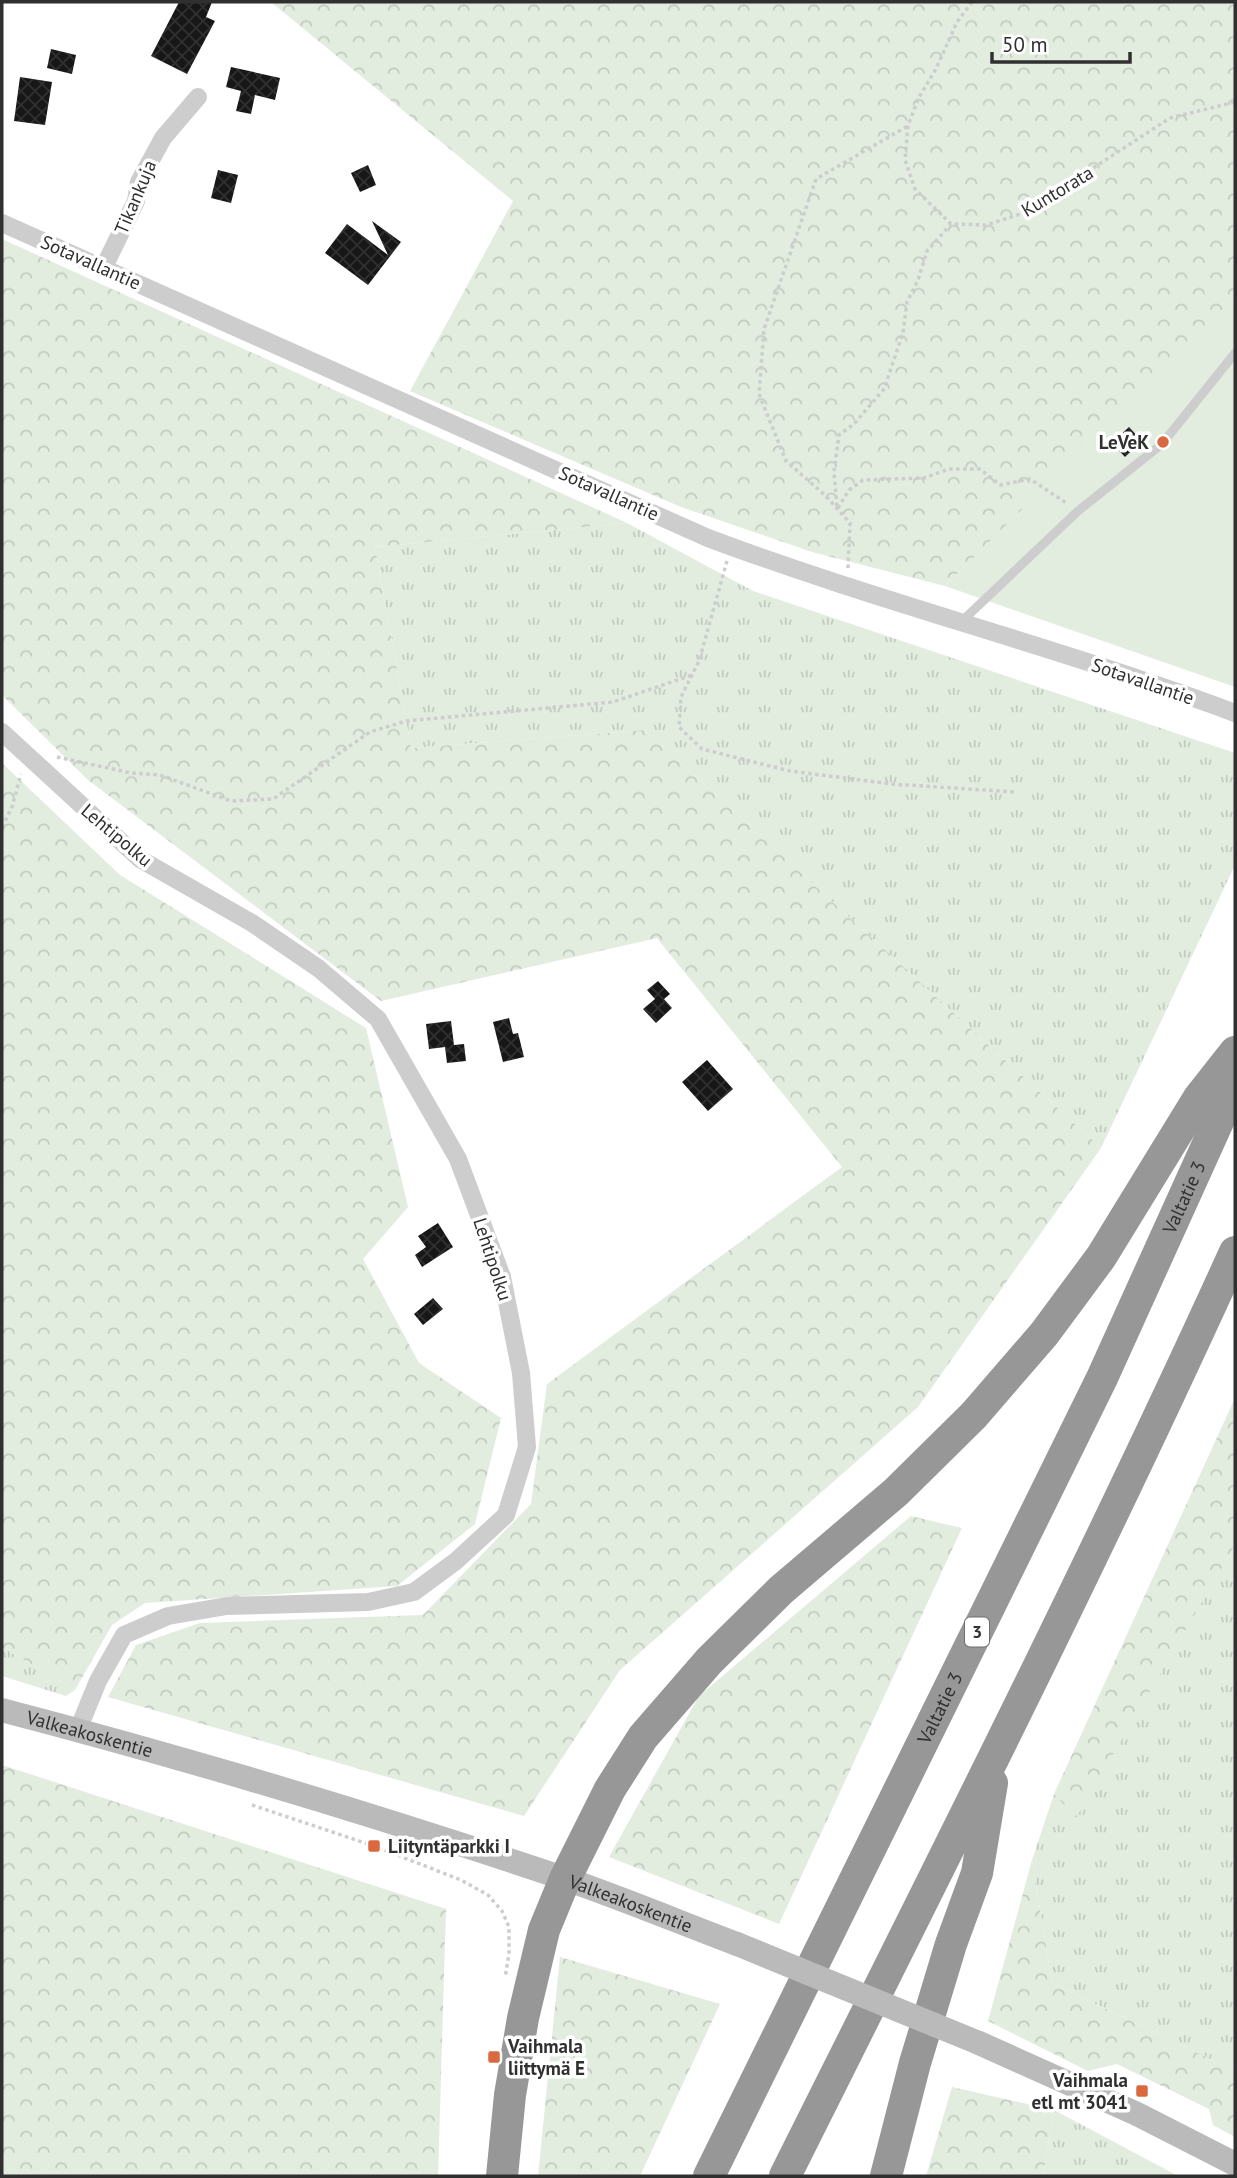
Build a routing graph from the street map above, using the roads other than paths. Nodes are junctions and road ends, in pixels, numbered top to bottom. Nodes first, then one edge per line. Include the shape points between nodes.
1 (198, 97) dead end
2 (2, 223) edge
3 (104, 267) junction
4 (1235, 353) edge
5 (961, 622) junction
6 (1235, 713) edge
7 (2, 732) edge
8 (1235, 1052) edge
9 (1235, 1084) edge
10 (1235, 1252) edge
11 (2, 1710) edge
12 (78, 1730) junction
13 (998, 1749) junction
14 (565, 1879) junction
15 (1235, 2164) edge
16 (890, 2171) edge
17 (502, 2176) edge
18 (709, 2176) edge
19 (785, 2176) edge

1 - 3 street, Tikankuja via 163,138 139,182 136,201
2 - 3 street, Sotavallantie
3 - 5 street, Sotavallantie via 732,547
4 - 5 lane via 1162,444 1079,511
5 - 6 street, Sotavallantie
7 - 12 street, Lehtipolku via 141,859 252,923 378,1018 458,1159 502,1277 521,1373 527,1447 506,1515 414,1592 368,1602 227,1606 168,1616 124,1635
8 - 14 highway via 1198,1099 1101,1257 1044,1334 974,1415 896,1492 781,1590 709,1661 643,1737 610,1789
9 - 18 highway, Valtatie 3 / 3 via 1102,1378
10 - 13 highway
11 - 12 street, Valkeakoskentie
12 - 14 street, Valkeakoskentie
13 - 16 highway via 977,1873 923,2037
13 - 19 highway
14 - 15 street, Valkeakoskentie, bridge via 979,2043
14 - 17 highway via 544,1930 523,2018

